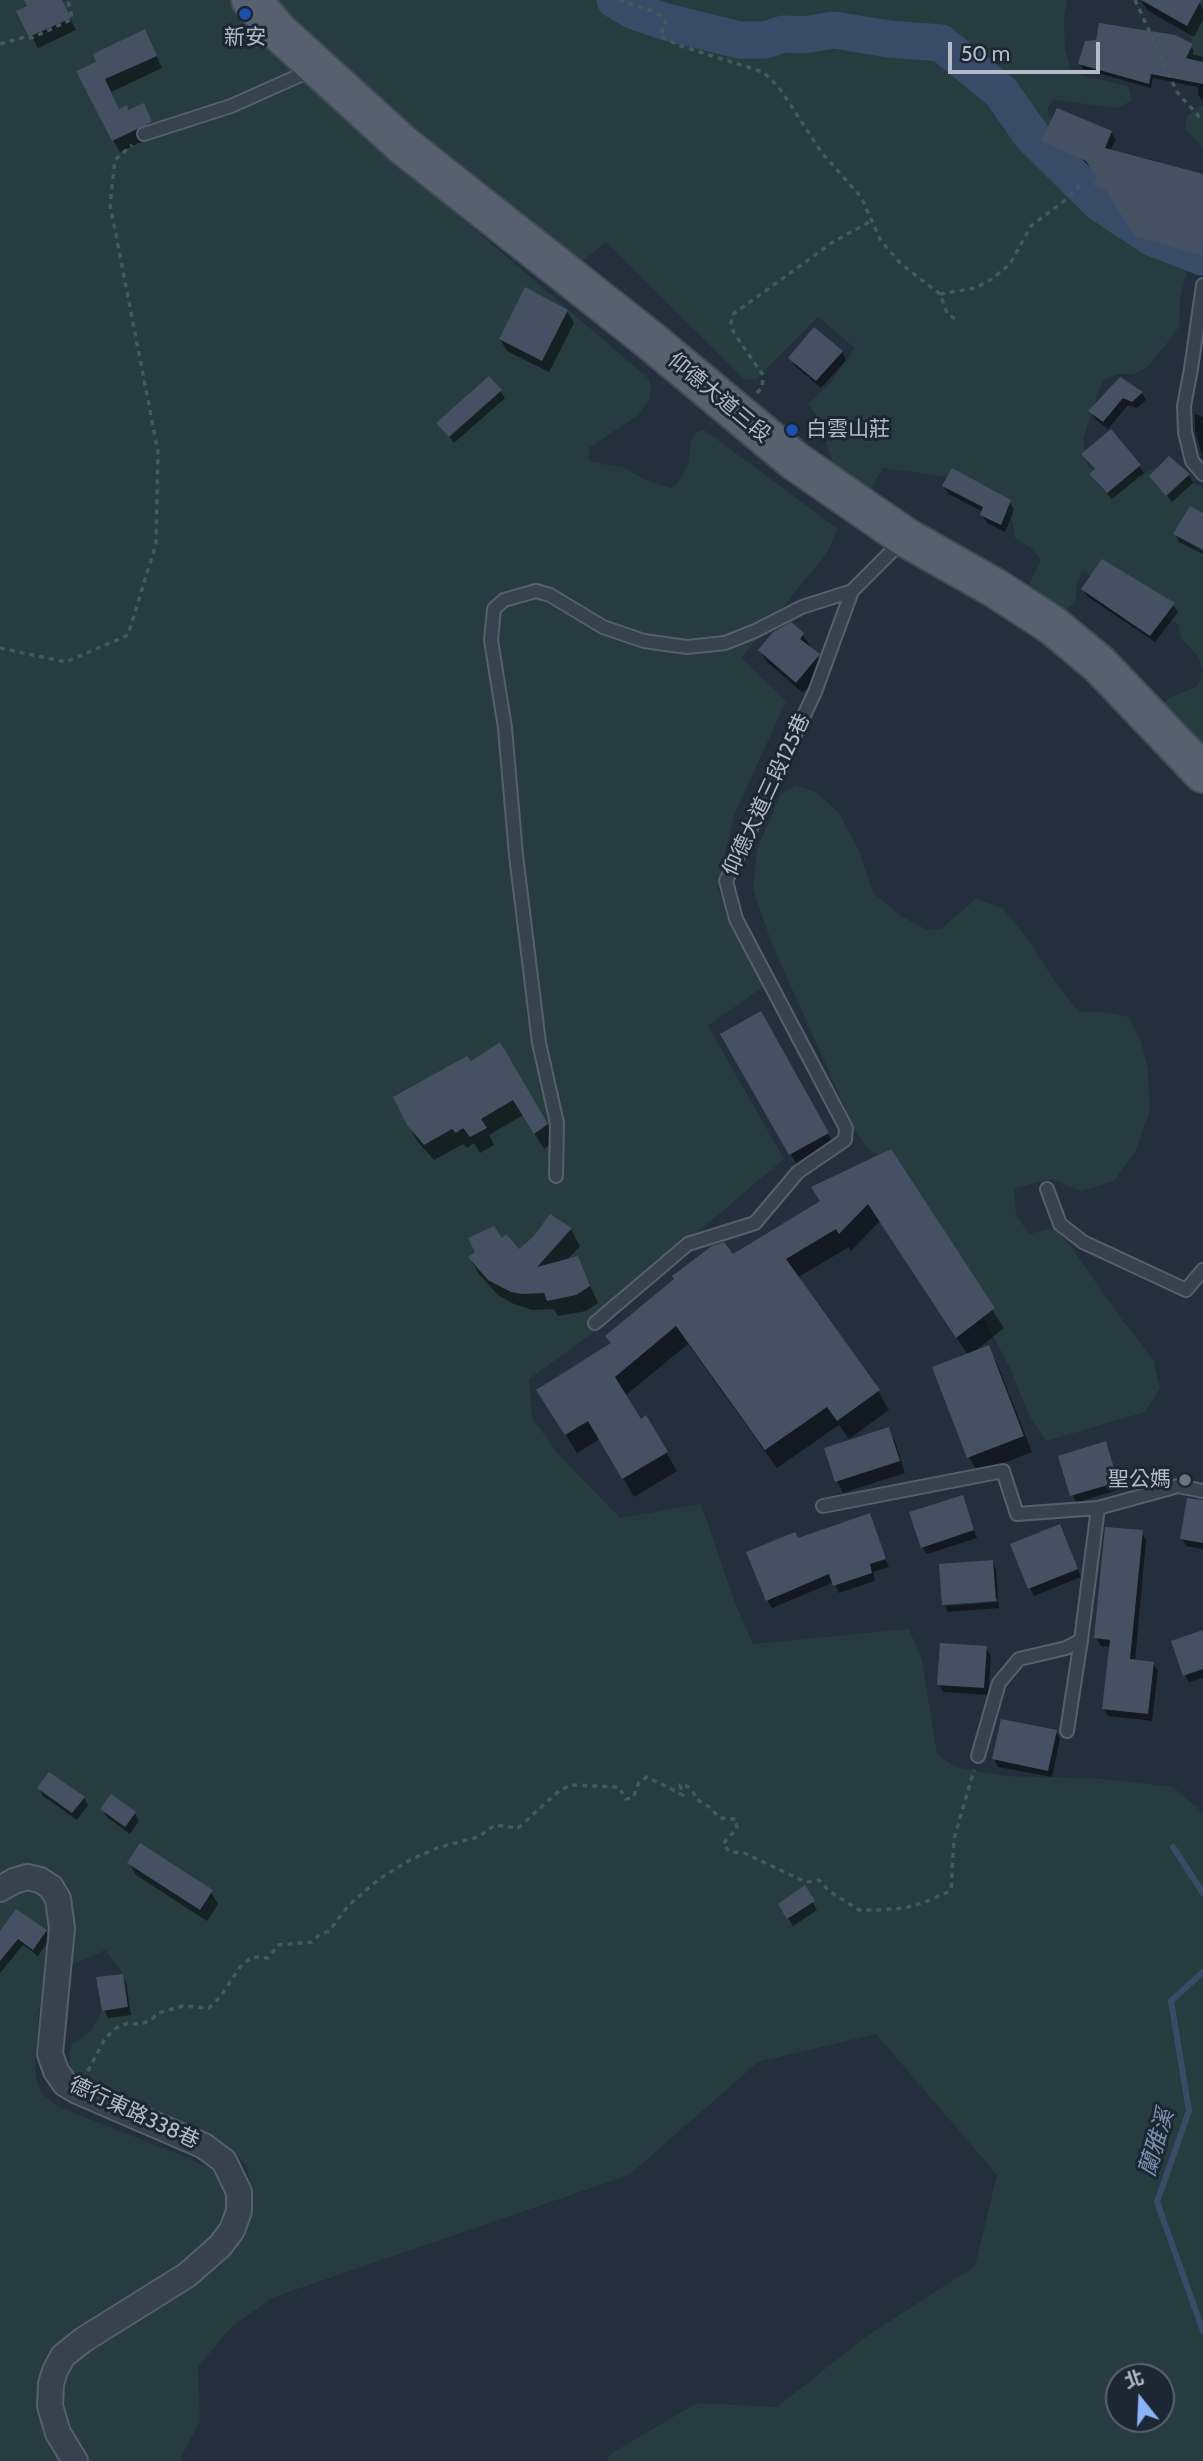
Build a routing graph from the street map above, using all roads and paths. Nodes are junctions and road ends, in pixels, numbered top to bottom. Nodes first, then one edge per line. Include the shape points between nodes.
1 (68, 0) edge
2 (251, 0) edge
3 (619, 0) edge
4 (1135, 0) edge
5 (0, 44) edge
6 (318, 68) junction
7 (1203, 121) edge
8 (144, 134) joint
9 (1082, 183) dead end
10 (873, 220) junction
11 (1203, 285) edge
12 (940, 294) junction
13 (955, 319) dead end
14 (1197, 372) edge
15 (739, 415) junction
16 (1203, 474) edge
17 (905, 537) junction
18 (852, 591) junction
19 (0, 648) edge
20 (1203, 773) edge
21 (555, 1176) dead end
22 (1047, 1189) dead end
23 (1203, 1270) edge
24 (594, 1323) dead end
25 (1203, 1491) edge
26 (823, 1506) dead end
27 (1098, 1508) junction
28 (1081, 1640) junction
29 (1067, 1731) dead end
30 (978, 1756) joint
31 (0, 1889) edge
32 (77, 2091) junction
33 (75, 2461) edge

1 - 5 path via 72,19 32,38
2 - 6 main road, 仰德大道三段
3 - 10 path via 663,18 666,22 660,36 762,72 778,86 822,153 861,197
4 - 7 path via 1177,92
6 - 8 lane via 231,106
6 - 15 main road, 仰德大道三段 via 403,145
8 - 19 path via 116,160 110,204 158,452 156,544 128,635 66,662
9 - 12 path via 1031,226 1010,264 992,279 975,288
10 - 12 path via 881,241 901,264
10 - 15 path via 833,242 732,315 734,333 763,375 762,387
11 - 14 lane
12 - 13 path via 947,313
14 - 16 lane via 1184,406 1185,432 1192,461
15 - 17 main road, 仰德大道三段 via 795,461
17 - 18 lane, 仰德大道三段125巷
17 - 20 main road, 仰德大道三段 via 1052,625 1100,664
18 - 21 lane via 802,607 725,643 687,647 644,641 603,627 536,591 504,600 494,609 491,640 505,729 516,855 538,1030 558,1123
18 - 24 lane, 仰德大道三段125巷 via 815,692 726,881 736,919 846,1128 845,1140 798,1172 755,1223 688,1244
22 - 23 lane via 1060,1224 1083,1242 1186,1290
25 - 27 lane via 1178,1486
26 - 27 lane via 1003,1471 1017,1514
27 - 28 lane
28 - 29 lane
28 - 30 lane via 1019,1659 999,1683
30 - 32 path via 954,1839 951,1889 925,1902 905,1908 859,1910 820,1880 806,1882 744,1853 730,1852 723,1844 737,1828 736,1819 719,1818 687,1786 680,1785 683,1795 647,1777 639,1782 633,1798 626,1799 620,1787 571,1785 518,1828 495,1825 478,1837 438,1848 389,1872 312,1942 278,1945 268,1958 252,1956 209,2008 183,2006 141,2024 114,2029
31 - 32 street, 德行東路338巷 via 27,1877 51,1887 58,1899 62,1927 50,2054 65,2084
32 - 33 street, 德行東路338巷 via 204,2146 224,2161 239,2192 239,2211 220,2246 187,2275 63,2356 51,2384 50,2406 58,2433

